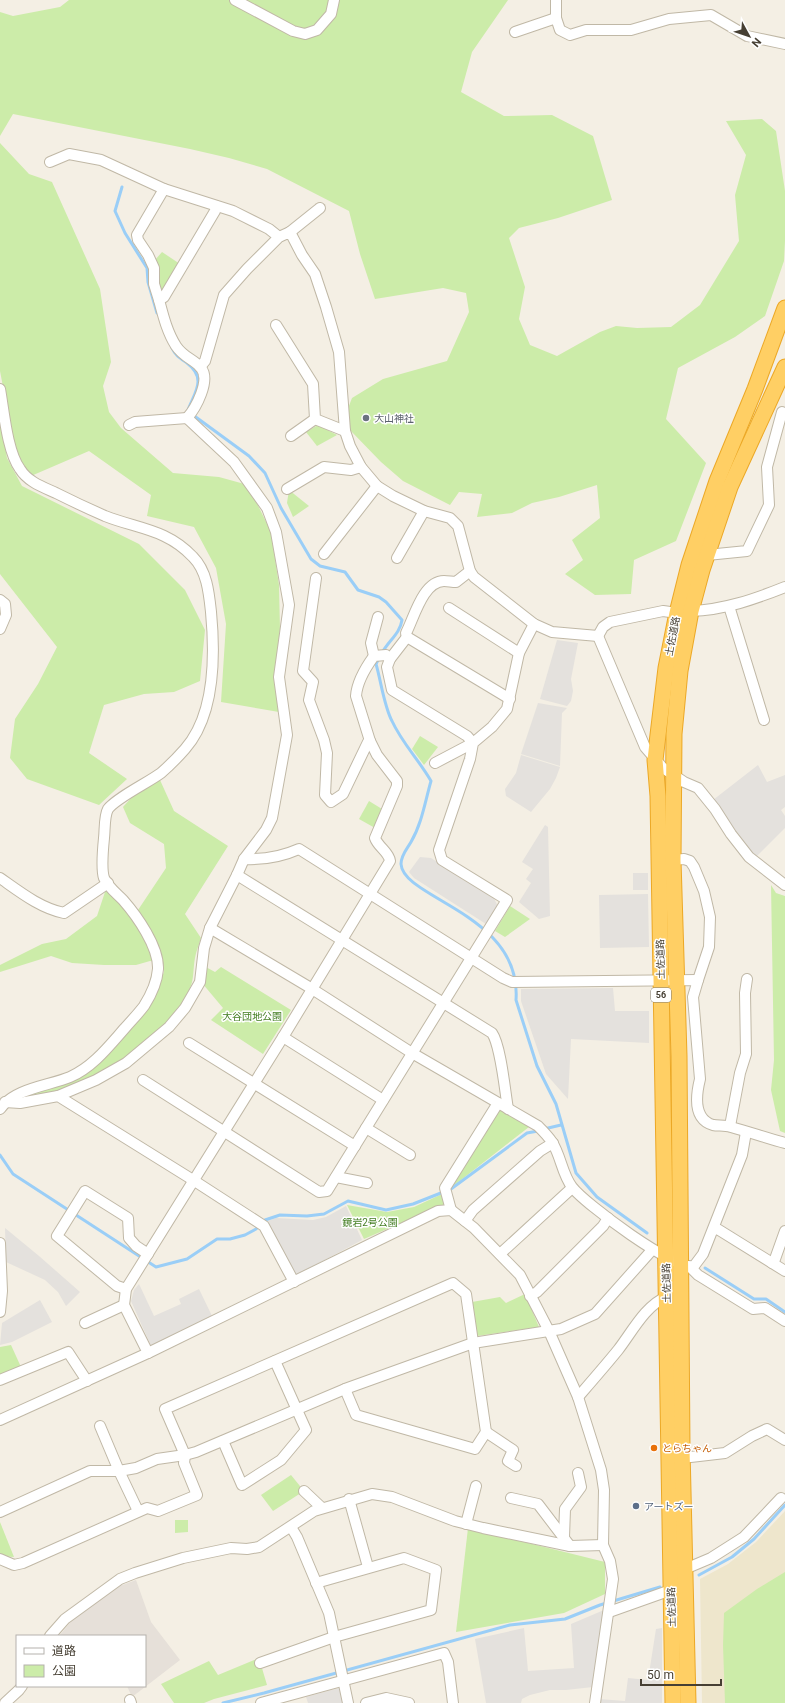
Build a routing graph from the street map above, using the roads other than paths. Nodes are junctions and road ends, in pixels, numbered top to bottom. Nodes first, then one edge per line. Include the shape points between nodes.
1 (235, 0) edge
2 (334, 0) edge
3 (556, 0) edge
4 (556, 18) junction
5 (515, 32) dead end
6 (785, 44) edge
7 (50, 162) dead end
8 (164, 189) junction
9 (216, 206) junction
10 (320, 208) dead end
11 (290, 232) junction
12 (278, 237) junction
13 (158, 300) junction
14 (785, 308) edge
15 (276, 325) dead end
16 (200, 366) junction
17 (785, 367) edge
18 (0, 389) edge
19 (770, 402) junction
20 (783, 413) edge
21 (187, 418) junction
22 (315, 419) junction
23 (129, 425) dead end
24 (345, 430) junction
25 (291, 436) dead end
26 (362, 467) junction
27 (378, 486) junction
28 (287, 489) dead end
29 (424, 511) junction
30 (324, 554) dead end
31 (707, 555) junction
32 (398, 558) dead end
33 (470, 571) junction
34 (316, 578) dead end
35 (785, 587) edge
36 (0, 600) edge
37 (729, 606) junction
38 (449, 608) dead end
39 (684, 612) junction
40 (378, 617) dead end
41 (534, 624) junction
42 (0, 629) edge
43 (598, 636) junction
44 (407, 637) junction
45 (519, 653) junction
46 (381, 656) junction
47 (510, 699) junction
48 (764, 720) dead end
49 (370, 741) junction
50 (473, 743) junction
51 (655, 760) junction
52 (435, 763) dead end
53 (673, 775) junction
54 (244, 859) junction
55 (673, 860) junction
56 (237, 875) junction
57 (0, 878) edge
58 (784, 880) edge
59 (108, 883) junction
60 (370, 894) junction
61 (210, 928) junction
62 (343, 940) junction
63 (472, 958) junction
64 (748, 979) dead end
65 (676, 980) junction
66 (698, 980) junction
67 (660, 981) junction
68 (312, 990) junction
69 (443, 1003) junction
70 (283, 1037) junction
71 (190, 1043) dead end
72 (412, 1053) junction
73 (143, 1080) dead end
74 (254, 1084) junction
75 (58, 1096) junction
76 (383, 1100) junction
77 (498, 1103) junction
78 (2, 1106) edge
79 (508, 1109) junction
80 (730, 1126) junction
81 (366, 1128) junction
82 (225, 1131) junction
83 (746, 1132) junction
84 (553, 1143) junction
85 (785, 1144) edge
86 (355, 1146) junction
87 (410, 1155) dead end
88 (336, 1177) junction
89 (193, 1180) junction
90 (367, 1183) dead end
91 (572, 1188) junction
92 (451, 1210) junction
93 (608, 1218) junction
94 (465, 1221) junction
95 (714, 1228) junction
96 (785, 1231) edge
97 (0, 1243) edge
98 (652, 1250) junction
99 (148, 1254) junction
100 (500, 1254) junction
101 (665, 1257) junction
102 (772, 1263) junction
103 (685, 1265) junction
104 (785, 1271) edge
105 (294, 1282) junction
106 (126, 1289) junction
107 (530, 1296) junction
108 (666, 1297) junction
109 (124, 1305) junction
110 (0, 1312) edge
111 (785, 1321) edge
112 (85, 1323) dead end
113 (549, 1332) junction
114 (473, 1343) junction
115 (148, 1353) junction
116 (275, 1361) junction
117 (0, 1380) edge
118 (87, 1381) junction
119 (345, 1389) junction
120 (578, 1397) junction
121 (296, 1410) junction
122 (0, 1420) edge
123 (100, 1426) dead end
124 (486, 1432) junction
125 (785, 1440) edge
126 (223, 1441) junction
127 (184, 1456) junction
128 (682, 1458) junction
129 (516, 1466) dead end
130 (119, 1471) junction
131 (578, 1473) dead end
132 (476, 1486) dead end
133 (304, 1491) dead end
134 (511, 1498) dead end
135 (781, 1498) dead end
136 (349, 1499) junction
137 (322, 1508) junction
138 (138, 1511) junction
139 (0, 1512) edge
140 (466, 1524) junction
141 (291, 1527) junction
142 (564, 1536) junction
143 (603, 1545) junction
144 (570, 1546) junction
145 (0, 1559) edge
146 (368, 1567) junction
147 (685, 1569) junction
148 (316, 1583) junction
149 (671, 1590) junction
150 (609, 1611) junction
151 (51, 1635) edge
152 (334, 1638) junction
153 (260, 1663) dead end
154 (343, 1681) junction
155 (21, 1687) edge
156 (5, 1703) edge
157 (262, 1703) edge
158 (348, 1703) edge
159 (366, 1703) edge
160 (409, 1703) edge
161 (453, 1703) edge
162 (595, 1703) edge
163 (673, 1703) edge
164 (688, 1703) edge

1 - 2 street via 293,31 305,34 317,30 331,14
3 - 4 street
4 - 5 street
4 - 6 street via 560,30 570,35 586,30 631,30 669,18 711,15 747,36
7 - 8 street via 69,154 101,160
8 - 9 street
8 - 13 street via 137,235 154,268
9 - 12 street via 233,211 269,229
9 - 13 street via 164,297
10 - 11 street
11 - 12 street
11 - 24 street via 315,274 326,307 338,352
12 - 16 street via 224,295 205,361
13 - 16 street via 176,345 184,356
14 - 39 highway, 土佐道路 / 56 via 717,481 689,565
15 - 22 street via 313,384
16 - 21 street via 204,372 205,383 193,411
17 - 19 highway, 土佐道路 / 56
18 - 59 street via 13,456 20,471 33,483 106,516 175,540 195,558 209,591 213,634 212,672 207,703 199,727 187,747 162,772 108,810 103,846 103,876
19 - 20 street
19 - 31 highway, 土佐道路 / 56 via 730,487
20 - 31 street via 767,467 769,505 747,551
21 - 23 street via 134,422
21 - 54 street via 234,462 267,508 276,532 288,593 289,605 279,677 287,735 272,818
22 - 24 street
22 - 25 street
24 - 26 street via 350,446
26 - 27 street
26 - 28 street via 351,470 324,467
27 - 29 street
27 - 30 street
29 - 32 street
29 - 33 street via 450,518 458,526
31 - 39 highway, 土佐道路 / 56
33 - 41 street
33 - 44 street via 456,582 442,580 426,591 406,632
34 - 49 street via 303,670 313,682 309,700 327,753 326,795 331,802 343,794
35 - 37 street
36 - 42 street via 5,604 6,615
37 - 39 street
37 - 48 street
38 - 45 street
39 - 43 street via 662,611 610,622 603,627
39 - 51 highway, 土佐道路 / 56 via 666,668
39 - 53 highway, 土佐道路 / 56
40 - 46 street via 371,643
41 - 43 street via 552,632
41 - 45 street
43 - 51 street via 645,747
44 - 46 street
44 - 47 street
45 - 47 street
46 - 49 street via 367,666 356,696
46 - 50 street via 387,667 392,690 467,736
47 - 50 street via 507,709 492,727
49 - 60 street via 377,755 397,781 397,786 375,838 377,844 390,857 390,861
50 - 52 street
50 - 63 street via 439,850 442,860 507,900
51 - 53 street
51 - 67 highway, 土佐道路 / 56 via 658,796
53 - 55 highway, 土佐道路 / 56
53 - 58 street via 704,794 748,857
54 - 56 street
54 - 60 street via 261,860 300,850
55 - 65 highway, 土佐道路 / 56
55 - 66 street via 684,859 694,867 704,891 710,917 709,947
56 - 61 street
56 - 62 street
57 - 59 street via 50,910 64,913
59 - 78 street via 123,900 152,943 158,968 153,988 144,1006 101,1056 73,1076 20,1094
60 - 62 street
60 - 63 street
61 - 68 street
61 - 75 street via 204,948 200,982 185,1008 169,1027 126,1063 96,1080
62 - 68 street
62 - 69 street
63 - 67 street via 503,978 517,982
63 - 69 street
64 - 80 street via 745,994 746,1054
65 - 66 street
65 - 67 street
65 - 103 highway, 土佐道路 / 56
66 - 80 street via 693,997 700,1079 697,1090 698,1113 703,1120 713,1125
67 - 101 highway, 土佐道路 / 56
68 - 70 street
68 - 72 street
69 - 72 street
69 - 79 street via 492,1033
70 - 74 street
70 - 76 street
71 - 74 street
72 - 76 street
72 - 77 street
73 - 82 street
74 - 82 street
74 - 86 street
75 - 78 street
75 - 89 street
76 - 81 street
77 - 79 street
77 - 92 street via 446,1192
79 - 84 street via 538,1126
80 - 83 street
81 - 86 street
81 - 87 street
82 - 88 street via 319,1192 327,1191
82 - 89 street
83 - 85 street
83 - 95 street via 742,1155
84 - 91 street
84 - 94 street via 540,1151 479,1205
86 - 88 street
88 - 90 street
89 - 99 street
89 - 105 street via 261,1224
91 - 93 street
91 - 100 street
92 - 94 street
92 - 105 street via 438,1211
93 - 98 street
93 - 107 street via 537,1292
94 - 100 street
95 - 102 street
95 - 103 street via 703,1254 694,1266
96 - 102 street
97 - 110 street
98 - 101 street
98 - 113 street via 595,1314
99 - 106 street
99 - 106 street via 129,1238 128,1218 85,1191 57,1236 117,1286
100 - 107 street via 520,1275
101 - 103 street
101 - 108 highway, 土佐道路 / 56
102 - 104 street
103 - 111 street via 698,1276 753,1309 765,1308
103 - 128 highway, 土佐道路 / 56
105 - 115 street
106 - 109 street
107 - 113 street
108 - 120 street via 650,1308
108 - 149 highway, 土佐道路 / 56
109 - 112 street
109 - 115 street
113 - 114 street
113 - 120 street
114 - 116 street via 466,1294 453,1283
114 - 119 street
114 - 124 street
115 - 118 street
116 - 121 street
116 - 127 street via 165,1409
117 - 118 street via 68,1352
118 - 122 street
119 - 121 street
119 - 124 street via 356,1415 475,1449
120 - 143 street via 601,1470 604,1490
121 - 126 street
121 - 126 street via 306,1430 281,1460 242,1485
123 - 130 street
124 - 129 street via 513,1450 508,1461
125 - 128 street via 767,1429 725,1453
126 - 127 street
127 - 130 street via 157,1459 136,1468
127 - 138 street via 184,1463 198,1495 158,1511 147,1508
128 - 147 highway, 土佐道路 / 56
130 - 138 street
130 - 139 street via 90,1471
131 - 142 street via 581,1487 565,1509
132 - 140 street
133 - 137 street
134 - 142 street via 538,1504
135 - 147 street via 744,1537 711,1558
136 - 137 street
136 - 140 street via 372,1494 392,1498
136 - 146 street
137 - 141 street
138 - 145 street via 23,1563 14,1565
140 - 144 street
141 - 148 street
141 - 151 street via 259,1547 231,1548 183,1558 120,1579 65,1619
142 - 144 street
143 - 144 street
143 - 150 street via 610,1561 613,1579
146 - 148 street
146 - 152 street via 404,1558 436,1570 431,1610
147 - 164 highway, 土佐道路 / 56
148 - 152 street via 329,1613
149 - 150 street
149 - 163 highway, 土佐道路 / 56
150 - 162 street
152 - 153 street
152 - 154 street
154 - 157 street
154 - 158 street
154 - 161 street via 444,1653 448,1662
155 - 156 street
159 - 160 street via 386,1698

